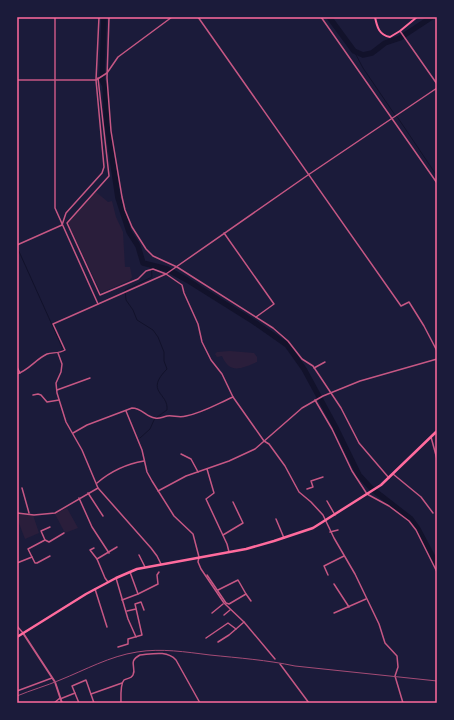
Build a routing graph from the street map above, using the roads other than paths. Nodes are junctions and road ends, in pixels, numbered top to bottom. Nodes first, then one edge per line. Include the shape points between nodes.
1 (55, 17) edge
2 (100, 17) edge
3 (109, 17) edge
4 (172, 17) edge
5 (198, 17) edge
6 (321, 17) edge
7 (375, 17) edge
8 (417, 17) edge
9 (400, 31) junction
10 (107, 73) junction
11 (98, 78) junction
12 (17, 80) edge
13 (96, 80) junction
14 (55, 81) junction
15 (437, 84) edge
16 (437, 88) edge
17 (393, 119) junction
18 (308, 175) junction
19 (437, 183) edge
20 (62, 225) junction
21 (224, 234) junction
22 (17, 245) edge
23 (177, 267) junction
24 (166, 274) junction
25 (98, 304) junction
26 (256, 317) junction
27 (437, 351) edge
28 (58, 353) junction
29 (437, 358) edge
30 (320, 360) dead end
31 (17, 367) edge
32 (314, 368) junction
33 (20, 373) junction
34 (17, 374) edge
35 (90, 378) dead end
36 (57, 390) junction
37 (330, 393) junction
38 (33, 395) dead end
39 (233, 397) junction
40 (59, 400) junction
41 (315, 400) junction
42 (126, 411) junction
43 (437, 431) edge
44 (73, 433) junction
45 (431, 437) junction
46 (264, 441) junction
47 (181, 454) dead end
48 (437, 459) edge
49 (144, 461) junction
50 (207, 469) junction
51 (198, 472) junction
52 (393, 474) junction
53 (323, 477) dead end
54 (388, 478) junction
55 (97, 483) junction
56 (22, 488) dead end
57 (98, 488) junction
58 (306, 489) dead end
59 (158, 491) junction
60 (88, 493) junction
61 (368, 493) junction
62 (79, 498) junction
63 (327, 501) dead end
64 (233, 502) dead end
65 (17, 513) edge
66 (433, 513) dead end
67 (30, 514) junction
68 (335, 515) junction
69 (103, 516) dead end
70 (276, 519) dead end
71 (325, 521) junction
72 (50, 527) dead end
73 (338, 530) dead end
74 (330, 532) junction
75 (64, 533) dead end
76 (223, 535) junction
77 (284, 538) junction
78 (45, 540) junction
79 (117, 547) dead end
80 (94, 548) dead end
81 (229, 552) junction
82 (109, 553) junction
83 (139, 555) dead end
84 (50, 556) dead end
85 (344, 556) junction
86 (32, 557) junction
87 (199, 557) junction
88 (97, 559) junction
89 (17, 563) edge
90 (161, 564) junction
91 (145, 567) junction
92 (130, 572) junction
93 (159, 572) dead end
94 (204, 572) junction
95 (437, 572) edge
96 (328, 575) dead end
97 (116, 578) junction
98 (108, 582) junction
99 (334, 584) dead end
100 (95, 589) junction
101 (218, 590) junction
102 (138, 594) junction
103 (246, 594) junction
104 (366, 599) junction
105 (122, 600) junction
106 (251, 601) dead end
107 (224, 603) junction
108 (349, 607) junction
109 (136, 609) junction
110 (144, 610) dead end
111 (230, 610) junction
112 (127, 612) junction
113 (212, 613) dead end
114 (334, 613) dead end
115 (224, 615) dead end
116 (244, 622) junction
117 (17, 626) edge
118 (108, 627) dead end
119 (236, 629) junction
120 (23, 633) junction
121 (17, 637) edge
122 (136, 637) junction
123 (206, 638) dead end
124 (218, 642) dead end
125 (118, 647) dead end
126 (275, 659) dead end
127 (280, 664) dead end
128 (52, 678) junction
129 (122, 683) junction
130 (17, 691) edge
131 (75, 693) junction
132 (91, 694) junction
133 (60, 699) junction
134 (54, 703) edge
135 (62, 703) edge
136 (79, 703) edge
137 (94, 703) edge
138 (121, 703) edge
139 (200, 703) edge
140 (309, 703) edge
141 (402, 703) edge

1 - 14 street
2 - 13 street
3 - 10 street
4 - 10 street via 118,57
5 - 18 street
6 - 17 street
7 - 9 main road via 383,35 390,37
8 - 9 main road
9 - 15 street
10 - 11 street
10 - 23 street via 111,131 125,210 146,250
11 - 13 street
11 - 24 street via 108,176 67,223 100,295 138,278 146,271 153,269
12 - 14 street
13 - 14 street
13 - 20 street via 104,168 66,213
14 - 20 street via 55,208
16 - 17 street
17 - 18 street
17 - 19 street
18 - 21 street
18 - 27 street via 401,306 409,302
20 - 22 street
20 - 25 street
21 - 23 street
21 - 26 street via 274,304
23 - 24 street
23 - 26 street
24 - 25 street
24 - 39 street via 182,285 198,324 202,342
25 - 28 street via 53,324 65,350
26 - 32 street via 288,341 302,359
28 - 33 street via 47,354
28 - 36 street via 62,364 56,382
29 - 37 street via 360,381
30 - 32 street via 324,362
31 - 33 street
32 - 37 street
33 - 34 street
35 - 36 street
36 - 40 street
37 - 41 street
37 - 54 street via 341,408 359,444
38 - 40 street via 38,394 47,402
39 - 42 street via 184,417 154,418 137,408
39 - 46 street
40 - 44 street via 66,422
41 - 46 street
41 - 61 street via 352,471
42 - 44 street via 87,425
42 - 49 street
43 - 45 highway
44 - 55 street
45 - 48 street
45 - 52 highway
46 - 50 street via 243,455
46 - 71 street via 285,466 299,492 312,502
47 - 51 street via 191,459
49 - 55 street via 126,465
49 - 59 street
50 - 51 street
50 - 76 street via 214,493 206,499
51 - 59 street
52 - 54 highway
52 - 66 street via 421,497
53 - 58 street via 311,481 312,487
54 - 61 highway
55 - 57 street
56 - 67 street
57 - 60 street
57 - 90 street via 151,548
59 - 87 street via 174,516 193,534
60 - 62 street
60 - 69 street
61 - 68 highway
61 - 95 street via 409,521
62 - 67 street via 55,513
62 - 82 street via 92,527
63 - 68 street
64 - 76 street via 243,523
65 - 67 street
68 - 71 highway
70 - 77 street
71 - 74 street
71 - 77 highway via 314,528
72 - 78 street via 41,531
73 - 74 street
74 - 85 street
75 - 78 street via 49,542
76 - 81 street
77 - 81 highway
78 - 86 street via 28,549
79 - 82 street
80 - 88 street via 90,550
81 - 87 highway
82 - 88 street
83 - 91 street
84 - 86 street via 37,563 34,563
85 - 96 street via 324,566
85 - 104 street
86 - 89 street
87 - 90 highway
87 - 94 street via 198,562
88 - 98 street
90 - 91 highway
91 - 92 highway
92 - 97 highway
92 - 102 street
93 - 102 street via 158,584
94 - 101 street
94 - 107 street
97 - 98 highway
97 - 105 street
98 - 100 highway
99 - 108 street
100 - 118 street
100 - 120 highway
101 - 103 street via 229,604
101 - 103 street via 238,580
102 - 105 street
103 - 106 street
104 - 108 street
104 - 141 street via 379,624 385,643 396,656 398,667 395,676
105 - 112 street
107 - 111 street
107 - 113 street
108 - 114 street
109 - 110 street via 135,604 141,602
109 - 112 street
109 - 122 street via 142,635
111 - 115 street
111 - 116 street
112 - 122 street
116 - 119 street
116 - 126 street
117 - 120 street
119 - 123 street via 228,623
119 - 124 street
120 - 121 highway
120 - 128 street
122 - 125 street via 128,639 128,644
127 - 140 street
128 - 130 street
128 - 133 street
129 - 132 street
129 - 138 street
129 - 139 street via 133,674 132,665 136,657 167,654 176,660
131 - 132 street via 72,686 86,680
131 - 133 street
131 - 136 street
132 - 137 street
133 - 134 street
133 - 135 street

